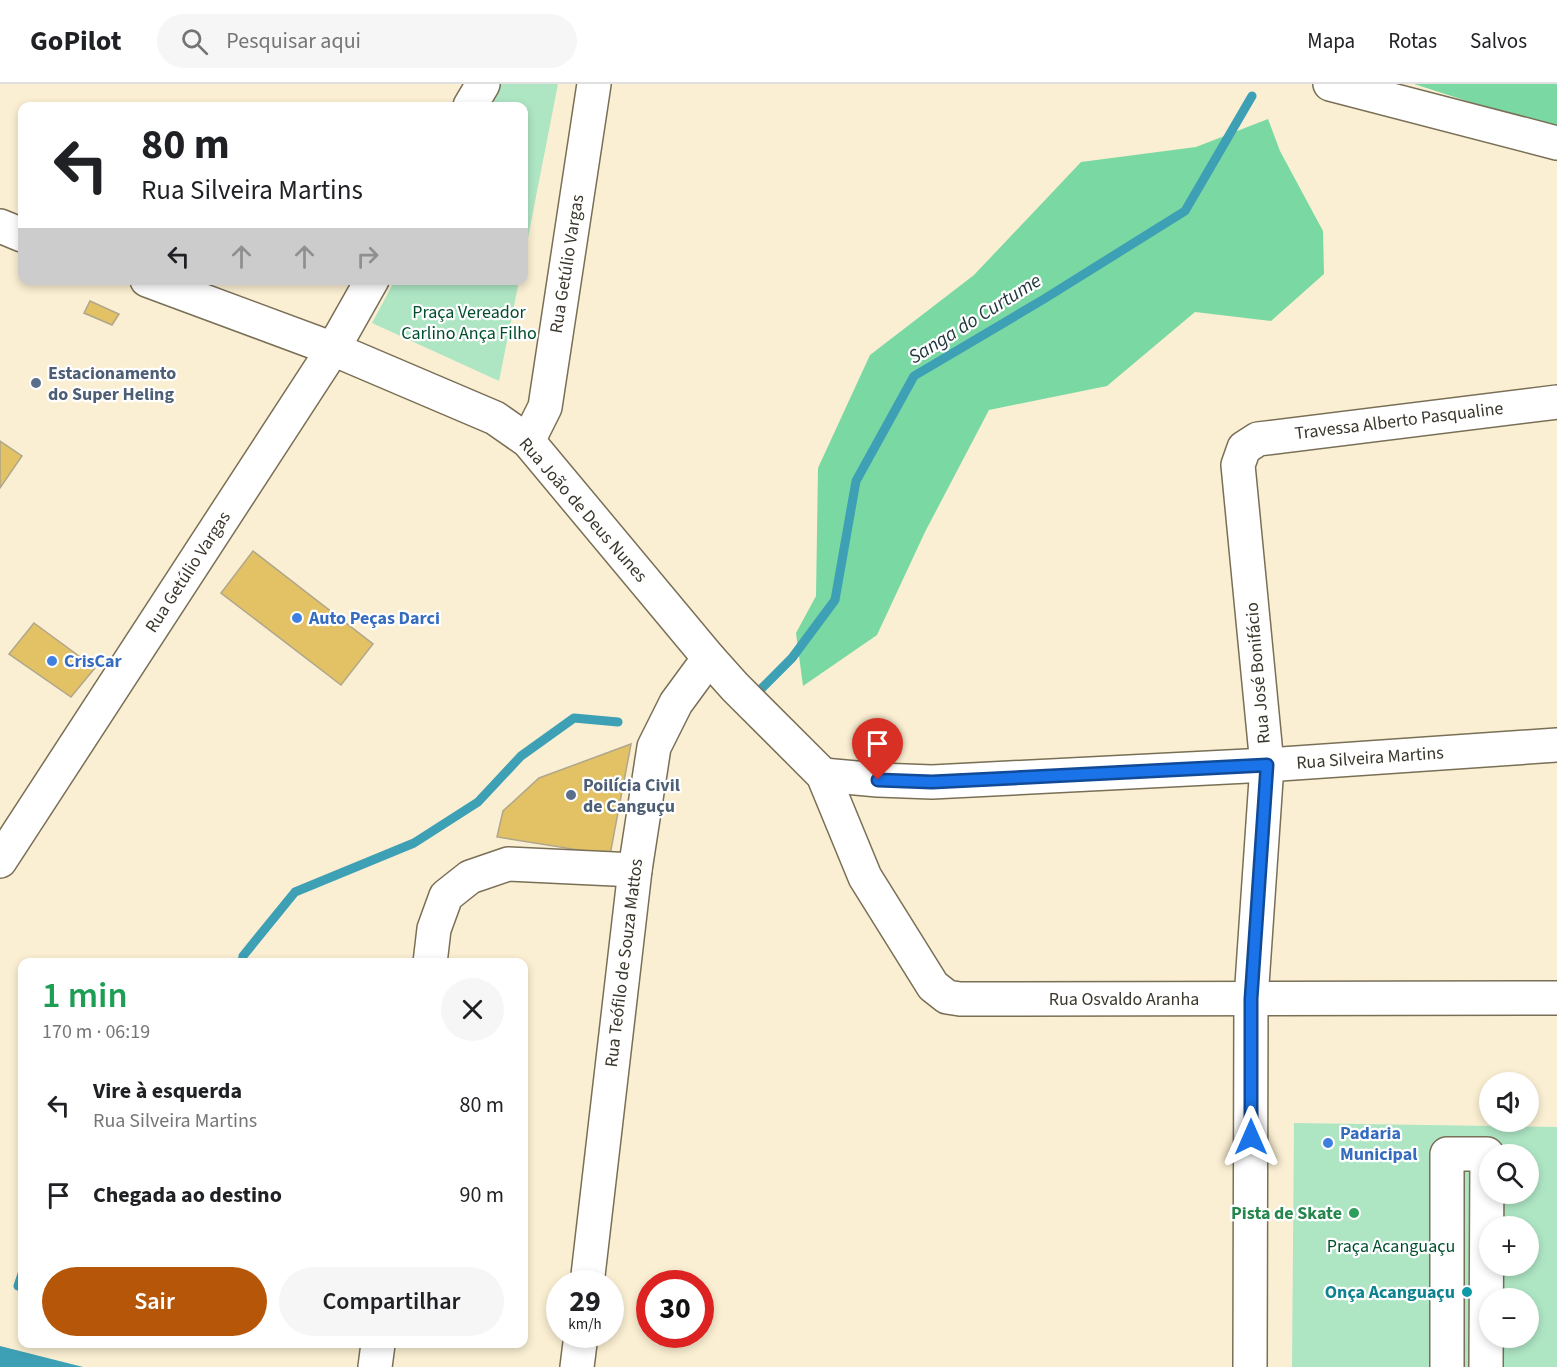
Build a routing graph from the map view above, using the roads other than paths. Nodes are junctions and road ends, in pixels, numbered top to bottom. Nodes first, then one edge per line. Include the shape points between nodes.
1 (483, 84) edge
2 (594, 84) edge
3 (1330, 84) edge
4 (472, 102) edge
5 (1557, 143) edge
6 (0, 226) edge
7 (18, 233) edge
8 (160, 285) edge
9 (369, 285) edge
10 (333, 349) junction
11 (1557, 402) edge
12 (528, 441) junction
13 (1244, 448) joint
14 (709, 658) junction
15 (1557, 745) edge
16 (1267, 765) junction
17 (823, 775) junction
18 (0, 861) edge
19 (635, 870) junction
20 (431, 958) edge
21 (1557, 998) edge
22 (1251, 999) junction
23 (1486, 1216) edge
24 (1447, 1268) junction
25 (1479, 1269) edge
26 (589, 1270) edge
27 (1447, 1315) junction
28 (1479, 1315) edge
29 (377, 1348) edge
30 (580, 1348) edge
31 (1486, 1348) edge
32 (375, 1367) edge
33 (578, 1367) edge
34 (1251, 1367) edge
35 (1447, 1367) edge
36 (1486, 1367) edge

1 - 4 street
2 - 12 street, Rua Getúlio Vargas via 545,407
3 - 5 street
6 - 7 street
8 - 10 street, Rua João de Deus Nunes
9 - 10 street, Rua Getúlio Vargas
10 - 12 street, Rua João de Deus Nunes via 495,418
10 - 18 street, Rua Getúlio Vargas
11 - 13 street, Travessa Alberto Pasqualine via 1258,438
12 - 14 street, Rua João de Deus Nunes
13 - 16 street, Rua José Bonifácio via 1238,465
14 - 17 street, Rua João de Deus Nunes
14 - 19 street, Rua Teófilo de Souza Mattos via 676,703 654,747
15 - 16 street, Rua Silveira Martins
16 - 17 street, Rua Silveira Martins via 932,782
16 - 22 street, Rua José Bonifácio
17 - 22 street, Rua Osvaldo Aranha via 865,877 933,986 947,997
19 - 20 street via 508,864 470,877 446,896 434,929
19 - 26 street, Rua Teófilo de Souza Mattos
21 - 22 street, Rua Osvaldo Aranha
22 - 34 street, Rua José Bonifácio
23 - 24 street via 1487,1154 1447,1154
24 - 25 street
24 - 27 street
27 - 28 street
27 - 35 street
29 - 32 street
30 - 33 street
31 - 36 street

